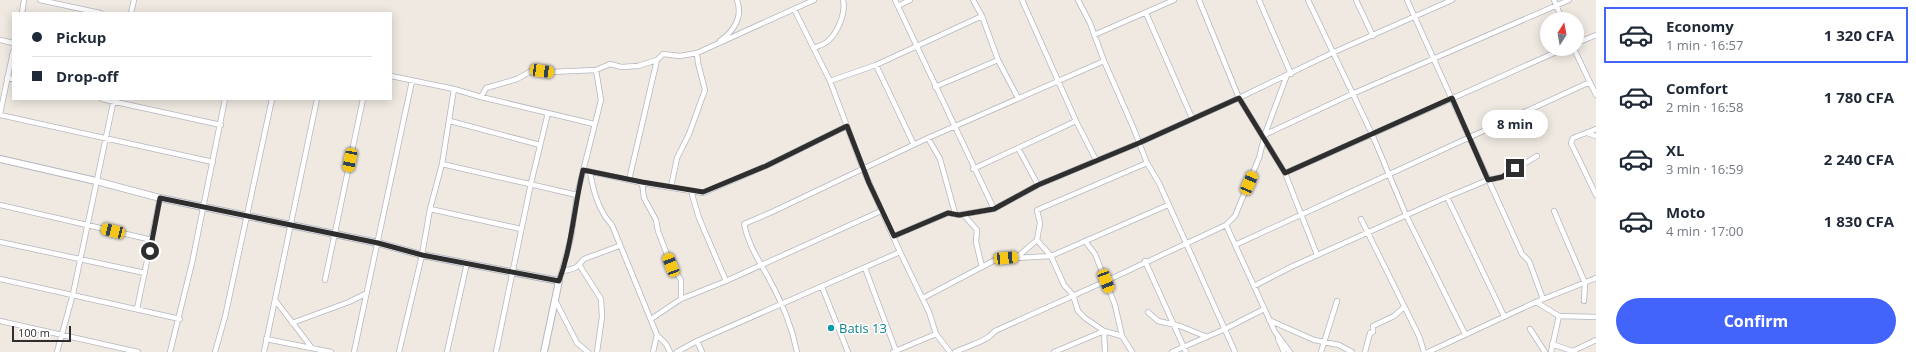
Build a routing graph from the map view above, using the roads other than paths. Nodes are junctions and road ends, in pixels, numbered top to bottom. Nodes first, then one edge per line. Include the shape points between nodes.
1 (24, 0) edge
2 (40, 0) edge
3 (134, 0) edge
4 (736, 0) edge
5 (814, 0) edge
6 (843, 0) edge
7 (895, 0) edge
8 (910, 0) edge
9 (973, 0) edge
10 (1022, 0) edge
11 (1078, 0) edge
12 (1174, 0) edge
13 (1199, 0) edge
14 (1259, 0) edge
15 (1308, 0) edge
16 (1356, 0) edge
17 (1407, 0) edge
18 (1452, 0) edge
19 (1569, 0) edge
20 (1555, 2) edge
21 (898, 6) junction
22 (794, 9) junction
23 (22, 12) edge
24 (95, 12) edge
25 (131, 12) edge
26 (1559, 12) edge
27 (1146, 13) junction
28 (982, 16) junction
29 (1415, 16) junction
30 (1094, 35) junction
31 (1596, 35) edge
32 (1373, 36) junction
33 (0, 40) edge
34 (1584, 40) edge
35 (12, 43) edge
36 (715, 45) junction
37 (917, 46) junction
38 (813, 48) junction
39 (697, 53) junction
40 (1332, 53) junction
41 (12, 56) edge
42 (1547, 56) edge
43 (1577, 56) edge
44 (1434, 59) junction
45 (657, 60) junction
46 (998, 60) junction
47 (1104, 61) junction
48 (876, 65) junction
49 (596, 70) junction
50 (1289, 74) junction
51 (392, 76) edge
52 (7, 78) junction
53 (12, 79) edge
54 (412, 81) junction
55 (830, 81) junction
56 (1058, 82) junction
57 (1590, 82) junction
58 (935, 87) junction
59 (454, 89) junction
60 (1352, 94) junction
61 (1596, 95) edge
62 (481, 97) junction
63 (1018, 98) junction
64 (1239, 98) junction
65 (1452, 98) junction
66 (114, 100) edge
67 (226, 100) edge
68 (272, 100) edge
69 (317, 100) edge
70 (363, 100) edge
71 (548, 113) junction
72 (0, 114) edge
73 (1192, 118) junction
74 (1076, 120) junction
75 (450, 121) junction
76 (594, 124) junction
77 (221, 125) junction
78 (847, 126) junction
79 (954, 127) junction
80 (1596, 129) edge
81 (1587, 133) junction
82 (1372, 134) junction
83 (1596, 136) edge
84 (106, 137) junction
85 (1264, 137) junction
86 (928, 138) junction
87 (1470, 138) junction
88 (1139, 143) junction
89 (540, 145) junction
90 (914, 145) junction
91 (1018, 148) junction
92 (1537, 156) dead end
93 (0, 159) edge
94 (1096, 160) junction
95 (213, 162) junction
96 (1146, 163) junction
97 (442, 164) junction
98 (863, 169) junction
99 (973, 169) junction
100 (583, 170) junction
101 (590, 172) junction
102 (1285, 173) junction
103 (1388, 175) junction
104 (629, 180) junction
105 (1488, 180) junction
106 (96, 181) junction
107 (642, 182) junction
108 (531, 183) junction
109 (1038, 185) junction
110 (671, 187) junction
111 (691, 191) junction
112 (577, 195) junction
113 (1596, 195) edge
114 (1447, 197) junction
115 (160, 198) junction
116 (0, 205) edge
117 (1168, 205) junction
118 (204, 207) junction
119 (430, 209) junction
120 (994, 209) junction
121 (882, 211) junction
122 (1554, 211) dead end
123 (955, 213) junction
124 (963, 214) junction
125 (1301, 215) junction
126 (1406, 215) junction
127 (247, 216) junction
128 (1361, 219) dead end
129 (88, 224) junction
130 (290, 225) junction
131 (1226, 225) junction
132 (521, 229) junction
133 (1368, 232) junction
134 (334, 234) junction
135 (894, 236) junction
136 (152, 240) junction
137 (1037, 240) junction
138 (1084, 241) junction
139 (0, 242) edge
140 (378, 243) junction
141 (1186, 243) junction
142 (1235, 245) junction
143 (619, 246) junction
144 (900, 252) junction
145 (422, 255) junction
146 (1317, 255) junction
147 (1051, 256) junction
148 (1016, 258) junction
149 (80, 259) junction
150 (1145, 262) junction
151 (467, 263) junction
152 (761, 265) junction
153 (580, 266) junction
154 (982, 267) junction
155 (865, 268) junction
156 (563, 271) junction
157 (145, 273) junction
158 (512, 273) junction
159 (1596, 278) edge
160 (0, 279) edge
161 (325, 280) dead end
162 (559, 281) junction
163 (726, 281) junction
164 (1106, 281) junction
165 (1585, 283) junction
166 (1254, 286) junction
167 (822, 287) junction
168 (367, 292) junction
169 (73, 294) junction
170 (1073, 295) junction
171 (923, 298) junction
172 (681, 299) junction
173 (1543, 299) junction
174 (275, 300) junction
175 (555, 300) junction
176 (1337, 301) dead end
177 (1584, 301) dead end
178 (1536, 302) junction
179 (780, 306) junction
180 (1404, 307) junction
181 (137, 309) junction
182 (1264, 309) junction
183 (1148, 312) dead end
184 (1504, 316) junction
185 (1560, 316) junction
186 (1595, 318) edge
187 (180, 319) junction
188 (651, 319) junction
189 (1269, 320) junction
190 (0, 321) edge
191 (292, 323) junction
192 (1173, 324) junction
193 (1225, 329) junction
194 (1530, 329) dead end
195 (1104, 331) junction
196 (1275, 332) junction
197 (60, 334) junction
198 (936, 334) junction
199 (1465, 334) junction
200 (657, 335) junction
201 (1122, 336) junction
202 (1207, 337) junction
203 (266, 339) junction
204 (1596, 340) edge
205 (697, 341) junction
206 (1325, 342) junction
207 (1552, 344) junction
208 (312, 348) junction
209 (1185, 350) edge
210 (895, 351) edge
211 (1574, 351) edge
212 (57, 352) edge
213 (138, 352) edge
214 (170, 352) edge
215 (215, 352) edge
216 (264, 352) edge
217 (331, 352) edge
218 (354, 352) edge
219 (399, 352) edge
220 (447, 352) edge
221 (496, 352) edge
222 (544, 352) edge
223 (588, 352) edge
224 (598, 352) edge
225 (653, 352) edge
226 (670, 352) edge
227 (677, 352) edge
228 (702, 352) edge
229 (797, 352) edge
230 (848, 352) edge
231 (950, 352) edge
232 (955, 352) edge
233 (1054, 352) edge
234 (1105, 352) edge
235 (1132, 352) edge
236 (1172, 352) edge
237 (1235, 352) edge
238 (1284, 352) edge
239 (1290, 352) edge
240 (1321, 352) edge
241 (1352, 352) edge
242 (1364, 352) edge
243 (1424, 352) edge
244 (1428, 352) edge
245 (1545, 352) edge
246 (1551, 352) edge

1 - 23 street
2 - 24 street
3 - 25 street
4 - 36 street via 740,9 738,21 725,38
5 - 22 street
6 - 38 street via 842,17 833,36
7 - 21 street
8 - 21 street
9 - 28 street
10 - 56 street
11 - 30 street
12 - 27 street
13 - 64 street
14 - 50 street
15 - 40 street
16 - 32 street
17 - 29 street
18 - 29 street
19 - 20 street
20 - 26 street
20 - 44 street
21 - 37 street
22 - 36 street
22 - 38 street
27 - 30 street
27 - 73 street
28 - 37 street
28 - 46 street
29 - 32 street
29 - 44 street
30 - 47 street
31 - 34 street
32 - 40 street
33 - 35 street
36 - 39 street
37 - 48 street
37 - 58 street
38 - 55 street
39 - 45 street via 680,56 664,54
39 - 110 street via 705,90 677,158
40 - 50 street
40 - 60 street
41 - 52 street
42 - 65 street
43 - 57 street
44 - 60 street
44 - 65 street
45 - 49 street via 638,66 621,67 610,64
45 - 104 street
46 - 58 street
46 - 63 street
47 - 56 street
47 - 88 street
48 - 55 street
48 - 90 street
49 - 62 street via 534,70 517,79 486,88
49 - 76 street via 601,100
50 - 64 street
50 - 85 street
51 - 54 street
52 - 53 street
52 - 72 street
54 - 59 street
54 - 140 street
55 - 78 street
56 - 63 street
56 - 74 street
57 - 61 street
57 - 87 street
58 - 79 street
59 - 62 street
59 - 75 street
60 - 82 street
60 - 85 street
62 - 71 street
63 - 79 street
64 - 73 street
64 - 85 street
65 - 82 street
65 - 87 street
66 - 77 street
66 - 84 street
67 - 77 street
68 - 127 street
69 - 130 street
70 - 134 street
71 - 76 street
71 - 89 street
72 - 84 street
73 - 88 street
74 - 91 street
74 - 94 street
75 - 89 street
75 - 97 street
76 - 100 street
77 - 95 street
78 - 98 street
78 - 111 street via 741,177 703,192
79 - 86 street
79 - 99 street
80 - 81 street
81 - 83 street
81 - 113 street via 1573,138 1570,144
82 - 102 street
82 - 103 street
84 - 95 street
84 - 106 street
85 - 102 street
85 - 131 street via 1259,158 1235,216
86 - 90 street
86 - 123 street via 940,159
87 - 103 street
87 - 105 street
88 - 94 street
88 - 96 street
89 - 108 street
90 - 98 street
91 - 99 street
91 - 109 street
92 - 105 street via 1502,177
93 - 106 street
94 - 109 street
95 - 118 street
96 - 117 street via 1159,183
96 - 137 street via 1037,210 1040,223
97 - 108 street
97 - 119 street
98 - 121 street
98 - 152 street via 744,224
99 - 120 street
100 - 101 street
100 - 112 street
101 - 104 street
101 - 143 street via 595,196 606,220 612,225
102 - 125 street
103 - 125 street
103 - 126 street
104 - 107 street
105 - 114 street
105 - 173 street via 1522,254 1530,261
106 - 115 street
106 - 129 street
107 - 110 street
107 - 172 street via 644,198 656,220 671,265 681,280
108 - 112 street
108 - 132 street
109 - 120 street
110 - 111 street
111 - 163 street via 699,218
112 - 156 street
114 - 126 street
114 - 184 street
115 - 118 street
115 - 136 street
116 - 129 street
117 - 138 street
117 - 141 street
118 - 127 street
118 - 187 street
119 - 132 street
119 - 145 street
120 - 124 street
121 - 135 street
121 - 152 street
122 - 165 street
123 - 124 street
123 - 135 street via 948,213
124 - 154 street via 977,230 976,242
125 - 142 street
125 - 146 street
126 - 133 street
126 - 199 street
127 - 130 street
127 - 215 street
128 - 133 street
129 - 136 street
129 - 149 street
130 - 134 street
130 - 174 street
131 - 141 street
131 - 142 street
132 - 158 street
133 - 146 street
133 - 180 street
134 - 140 street
134 - 161 street
135 - 144 street
136 - 157 street
137 - 147 street
137 - 148 street
138 - 147 street
138 - 164 street via 1095,254
139 - 149 street
140 - 145 street
140 - 168 street
141 - 150 street
141 - 193 street
142 - 166 street
143 - 153 street via 584,259
143 - 188 street
144 - 155 street
144 - 171 street
145 - 151 street
145 - 219 street
146 - 166 street
147 - 148 street
147 - 170 street via 1064,285
148 - 154 street via 997,259
149 - 157 street
149 - 169 street
150 - 164 street
150 - 192 street
151 - 158 street
151 - 220 street
152 - 163 street
152 - 179 street
153 - 156 street
153 - 224 street via 601,299 602,317
154 - 171 street
155 - 167 street
155 - 210 street
156 - 162 street
157 - 181 street
158 - 162 street
158 - 221 street
159 - 165 street
160 - 169 street
162 - 175 street
163 - 172 street
164 - 170 street
164 - 201 street
165 - 173 street
165 - 177 street
166 - 182 street
167 - 179 street
167 - 230 street
168 - 191 street via 349,302
168 - 218 street
169 - 181 street
169 - 197 street
170 - 195 street via 1078,311
170 - 232 street via 995,331 982,342
171 - 198 street
172 - 188 street
173 - 178 street
174 - 191 street
174 - 203 street
175 - 222 street
175 - 223 street via 578,343
176 - 206 street
178 - 184 street
178 - 185 street
179 - 205 street
179 - 229 street via 792,330
180 - 242 street via 1394,316 1373,326
180 - 243 street
181 - 187 street
182 - 189 street
182 - 193 street
183 - 192 street via 1158,321
184 - 199 street
185 - 186 street
185 - 207 street
187 - 214 street
188 - 200 street
189 - 196 street
189 - 206 street via 1301,335
190 - 197 street
191 - 208 street
192 - 202 street
192 - 209 street
193 - 202 street
193 - 237 street
194 - 245 street
195 - 201 street
195 - 233 street
195 - 234 street
196 - 238 street
196 - 239 street
197 - 212 street
197 - 213 street
198 - 210 street
198 - 231 street
199 - 244 street
200 - 225 street
200 - 226 street
201 - 235 street
202 - 209 street
203 - 208 street
203 - 216 street
204 - 211 street
205 - 227 street
205 - 228 street
206 - 240 street
206 - 241 street via 1339,345
207 - 211 street
207 - 246 street
208 - 217 street
209 - 236 street

